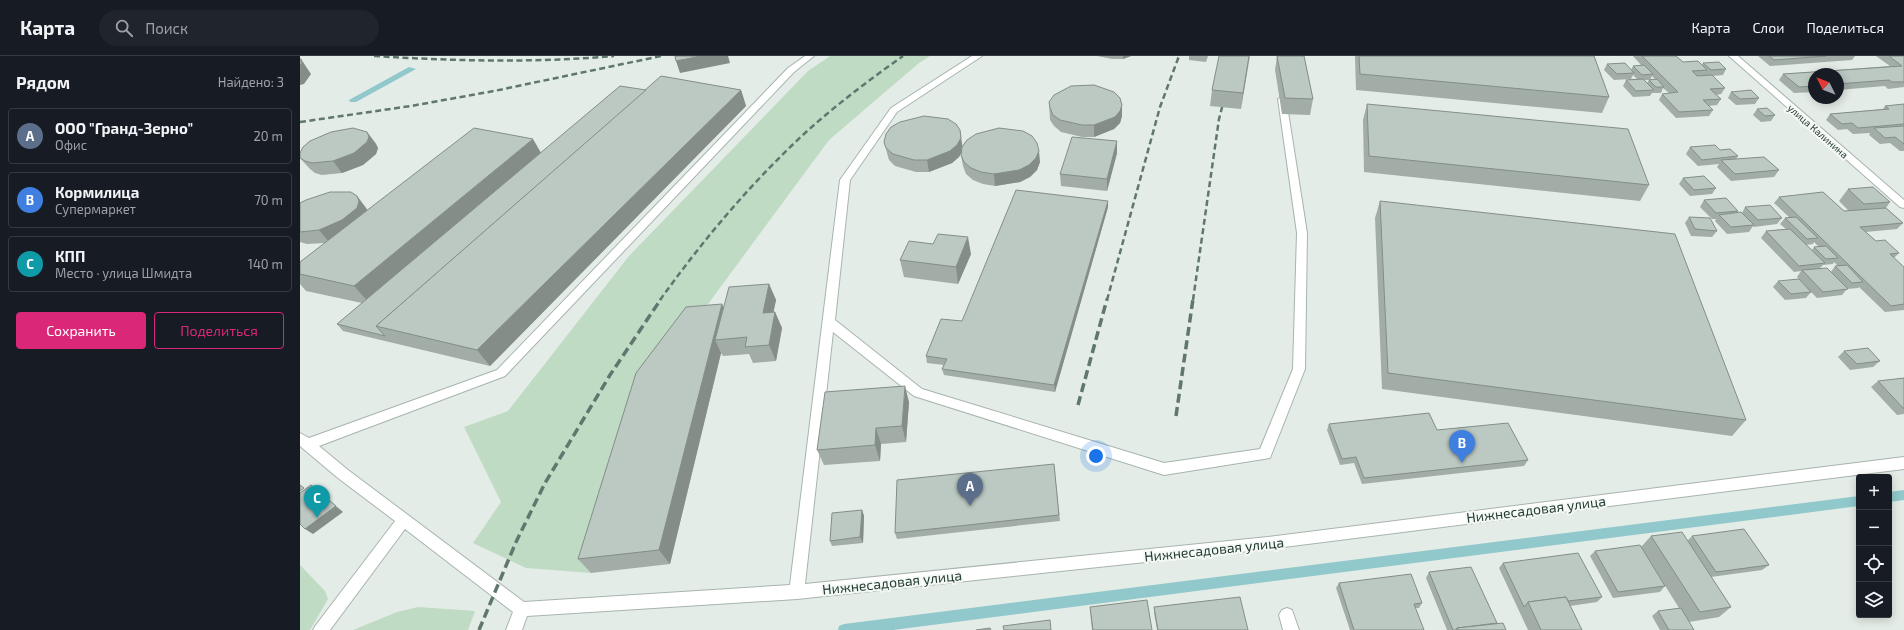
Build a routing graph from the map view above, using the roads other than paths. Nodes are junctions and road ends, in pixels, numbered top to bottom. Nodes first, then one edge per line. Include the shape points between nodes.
1 (810, 56) edge
2 (978, 56) edge
3 (1733, 56) edge
4 (1281, 87) edge
5 (1904, 205) edge
6 (829, 322) junction
7 (304, 441) edge
8 (1904, 463) edge
9 (404, 520) junction
10 (796, 592) junction
11 (522, 609) junction
12 (1287, 615) dead end
13 (320, 630) edge
14 (514, 630) edge
15 (1291, 630) edge

1 - 7 street via 791,70 501,373
2 - 6 street via 894,110 845,180
3 - 5 street, улица Калинина
4 - 6 street via 1302,233 1299,369 1265,454 1164,469 918,393
6 - 10 street
7 - 9 street
8 - 10 street, Нижнесадовая улица via 1268,543
9 - 11 street
9 - 13 street
10 - 11 street, Нижнесадовая улица
11 - 14 street
12 - 15 street

